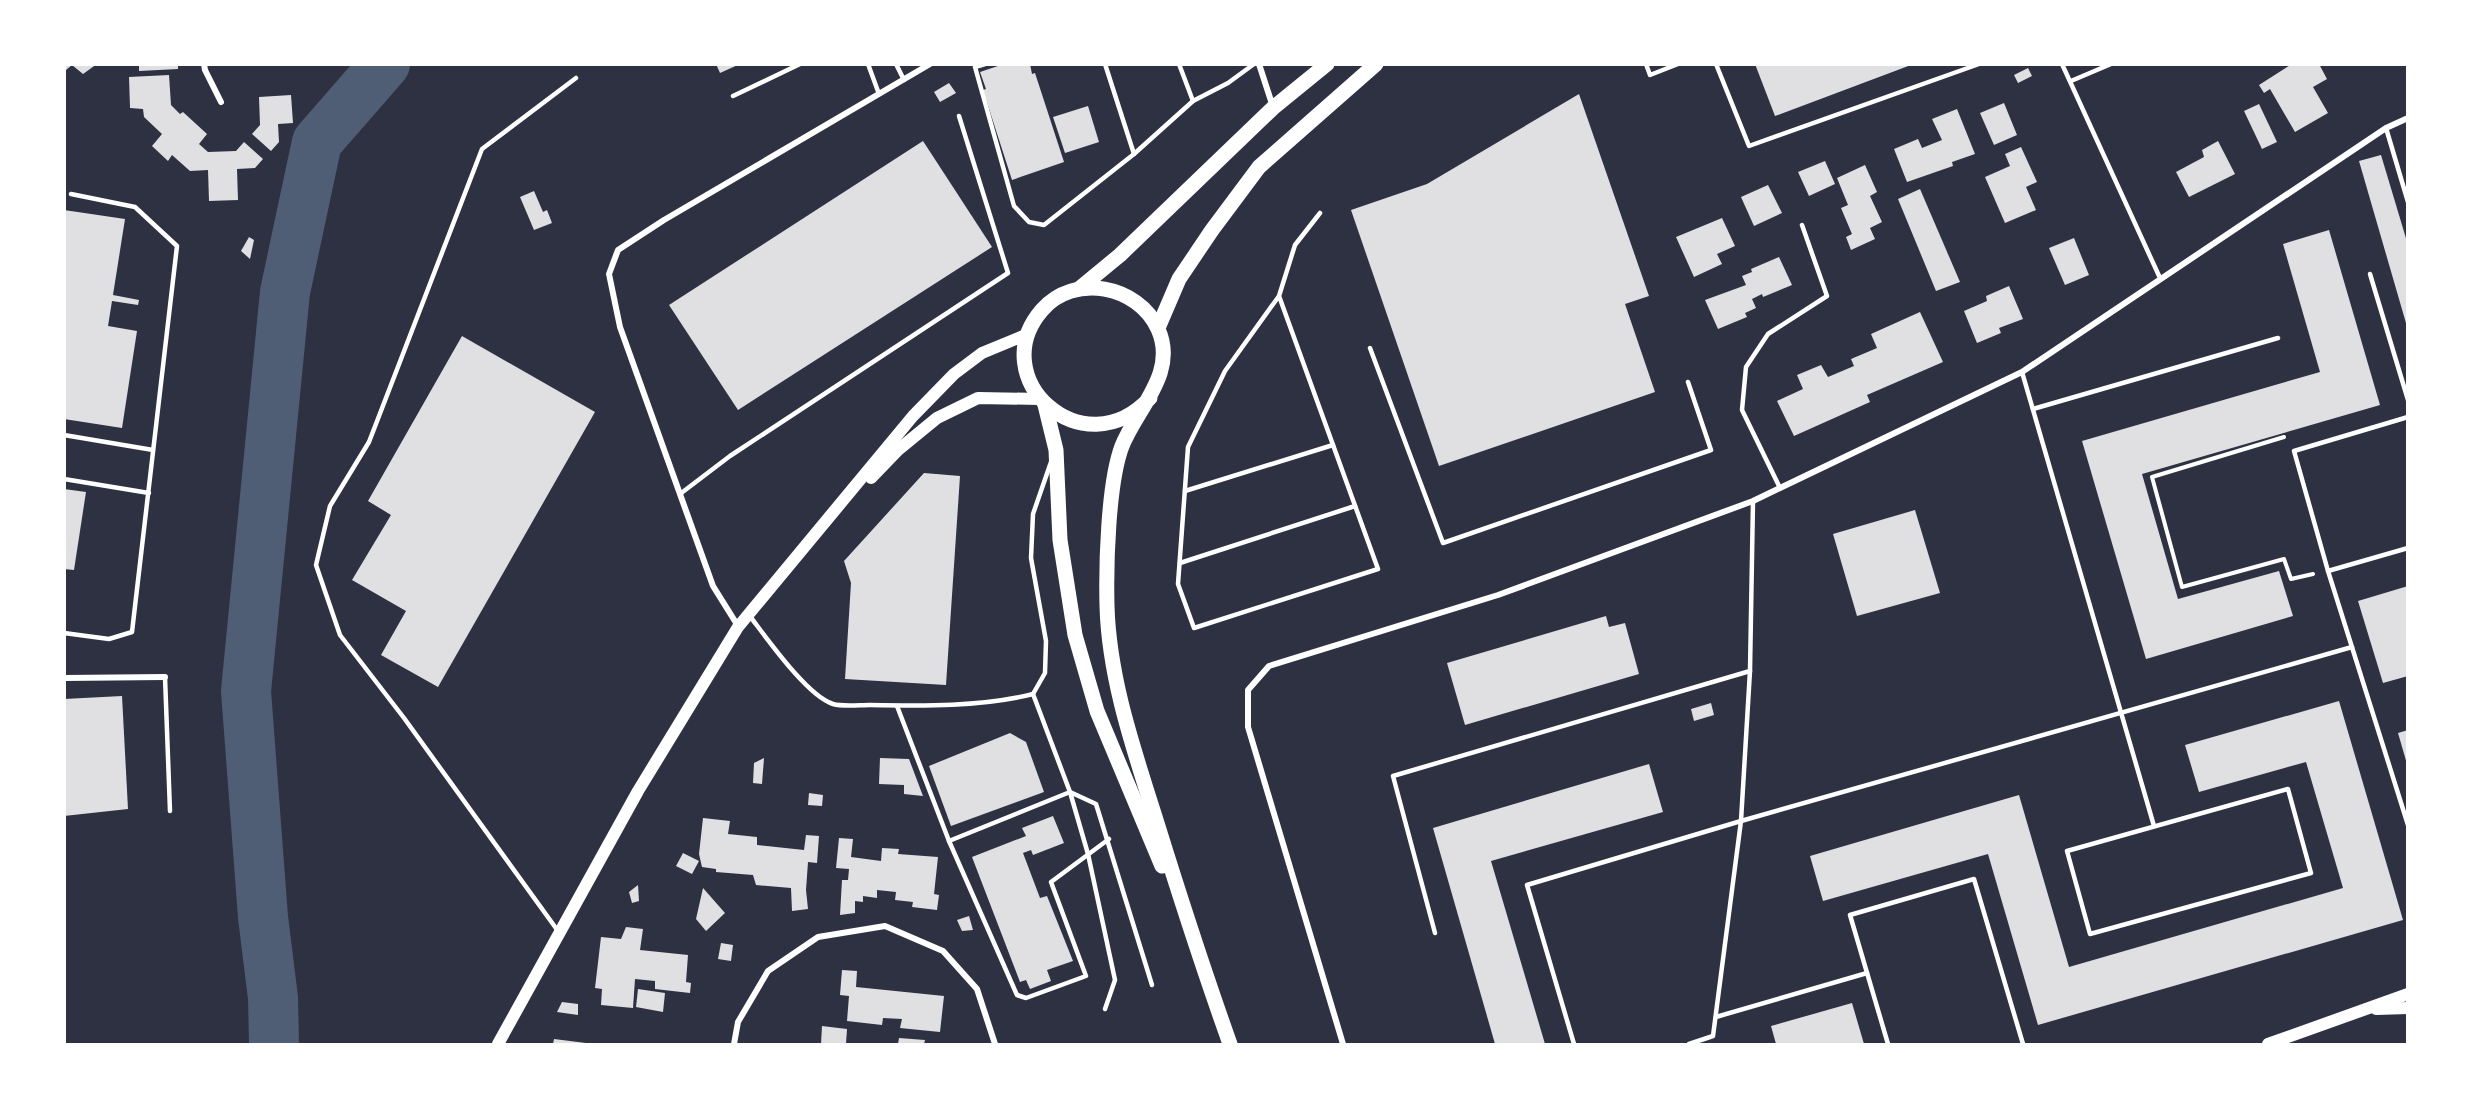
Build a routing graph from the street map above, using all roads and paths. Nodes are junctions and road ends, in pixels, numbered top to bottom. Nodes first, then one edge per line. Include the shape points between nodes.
1 (204, 64) edge
2 (800, 64) edge
3 (868, 64) edge
4 (896, 64) edge
5 (930, 64) edge
6 (985, 64) edge
7 (1105, 64) edge
8 (1179, 64) edge
9 (1254, 64) edge
10 (1258, 64) edge
11 (1327, 64) edge
12 (1376, 64) edge
13 (1646, 64) edge
14 (1678, 64) edge
15 (1716, 64) edge
16 (1979, 64) edge
17 (2062, 64) edge
18 (2111, 64) edge
19 (576, 78) dead end
20 (904, 80) junction
21 (2071, 81) junction
22 (879, 94) junction
23 (733, 96) dead end
24 (1193, 101) junction
25 (221, 102) dead end
26 (1273, 108) junction
27 (959, 116) dead end
28 (2408, 118) edge
29 (2386, 128) junction
30 (1134, 154) junction
31 (71, 194) dead end
32 (2408, 202) edge
33 (1320, 213) dead end
34 (1802, 225) dead end
35 (2370, 274) dead end
36 (2160, 278) junction
37 (1080, 288) junction
38 (1278, 296) junction
39 (1158, 328) junction
40 (1028, 334) junction
41 (2278, 338) dead end
42 (1370, 348) dead end
43 (2022, 372) junction
44 (1688, 382) dead end
45 (1150, 398) junction
46 (2408, 400) edge
47 (1042, 402) junction
48 (2033, 409) junction
49 (2408, 417) edge
50 (64, 435) edge
51 (2285, 437) dead end
52 (1333, 445) junction
53 (153, 450) junction
54 (1056, 450) junction
55 (64, 479) edge
56 (1780, 489) junction
57 (1185, 491) junction
58 (149, 493) junction
59 (680, 494) junction
60 (1753, 501) junction
61 (1355, 506) junction
62 (812, 540) junction
63 (2408, 548) edge
64 (1180, 563) junction
65 (2328, 570) junction
66 (749, 615) junction
67 (738, 627) junction
68 (64, 633) edge
69 (2352, 647) junction
70 (1750, 671) junction
71 (165, 677) joint
72 (64, 678) edge
73 (1034, 694) junction
74 (897, 706) junction
75 (2121, 713) junction
76 (1070, 792) junction
77 (170, 811) dead end
78 (1741, 821) junction
79 (2408, 825) edge
80 (2154, 826) junction
81 (1109, 839) junction
82 (949, 841) junction
83 (1088, 854) junction
84 (560, 933) junction
85 (1435, 933) dead end
86 (1201, 960) junction
87 (1867, 973) junction
88 (1152, 985) dead end
89 (2408, 994) edge
90 (2408, 1008) edge
91 (1105, 1009) dead end
92 (2366, 1009) junction
93 (1716, 1017) junction
94 (498, 1044) edge
95 (734, 1044) edge
96 (995, 1044) edge
97 (1230, 1044) edge
98 (1343, 1044) edge
99 (1574, 1044) edge
100 (1689, 1044) edge
101 (1888, 1044) edge
102 (2023, 1044) edge
103 (2268, 1044) edge

1 - 25 street
2 - 23 lane
3 - 22 lane
4 - 20 lane
5 - 20 street
6 - 30 lane via 975,68 1014,206 1029,222 1044,225
7 - 30 lane
8 - 24 lane
9 - 24 lane
10 - 26 street
11 - 26 main road
12 - 39 main road via 1259,167 1179,279
13 - 14 lane via 1650,75
15 - 16 lane via 1749,146
17 - 21 lane
18 - 21 lane
19 - 84 lane via 482,149 369,442 330,506 316,565 340,635
20 - 22 street
21 - 36 lane
22 - 59 street via 663,219 618,250 609,274 620,327
24 - 30 lane
26 - 37 main road via 1120,255
27 - 59 lane via 1008,273 730,456
28 - 29 street
29 - 32 lane
29 - 36 street
31 - 53 lane via 135,207 177,246
33 - 38 lane via 1295,245
34 - 56 lane via 1827,296 1767,334 1746,367 1743,410
35 - 46 lane
36 - 43 street
37 - 39 main road via 1111,289 1138,302
37 - 40 main road via 1058,297 1042,310
38 - 52 lane
38 - 57 lane via 1225,371 1188,447
39 - 45 main road via 1162,371
40 - 47 main road via 1024,358 1028,376
40 - 62 main road via 982,353 954,374 913,416
41 - 48 lane
42 - 44 lane via 1443,543 1711,450
43 - 48 lane
43 - 56 street
45 - 47 main road via 1119,421 1099,425 1076,423
45 - 86 main road via 1122,446 1112,493 1107,608 1115,673 1131,741
47 - 54 main road
47 - 62 main road via 978,398 937,418 898,450
48 - 75 lane
49 - 65 lane via 2294,452
50 - 53 lane
51 - 65 path via 2152,477 2182,588 2284,559 2290,579
52 - 57 lane
52 - 61 lane
53 - 58 lane
54 - 73 lane via 1033,514 1031,558 1046,641 1045,673
54 - 86 main road via 1060,540 1078,645 1096,711
55 - 58 lane
56 - 60 street
57 - 64 lane
58 - 68 lane via 132,632 109,639
59 - 67 street via 713,586
60 - 70 lane
60 - 98 street via 1498,595 1269,666 1248,690 1248,727
61 - 64 lane
61 - 64 lane via 1378,569 1194,628 1178,584
62 - 66 main road
63 - 65 lane
65 - 69 lane
66 - 67 main road
66 - 74 lane via 784,661 816,694 833,704
67 - 84 main road via 638,791
69 - 75 lane
69 - 79 lane
70 - 78 lane
70 - 85 lane via 1393,776
71 - 72 street
71 - 77 lane
73 - 74 lane via 967,704
73 - 76 lane
74 - 82 lane
75 - 78 lane
75 - 80 lane
76 - 81 lane via 1096,804
76 - 82 lane
76 - 83 lane
78 - 93 lane
78 - 99 lane via 1527,885
80 - 80 lane via 2067,851 2090,934 2311,873 2288,789
81 - 83 lane
81 - 88 lane
82 - 83 lane via 1017,994 1026,998 1086,976 1051,882
83 - 91 lane via 1115,980
84 - 94 main road
86 - 97 main road
87 - 93 lane
87 - 101 lane
87 - 102 lane via 1850,915 1974,879
89 - 92 main road
90 - 92 main road
92 - 103 main road
93 - 100 lane via 1713,1036
95 - 96 street via 738,1022 768,971 818,937 885,926 943,951 977,989

